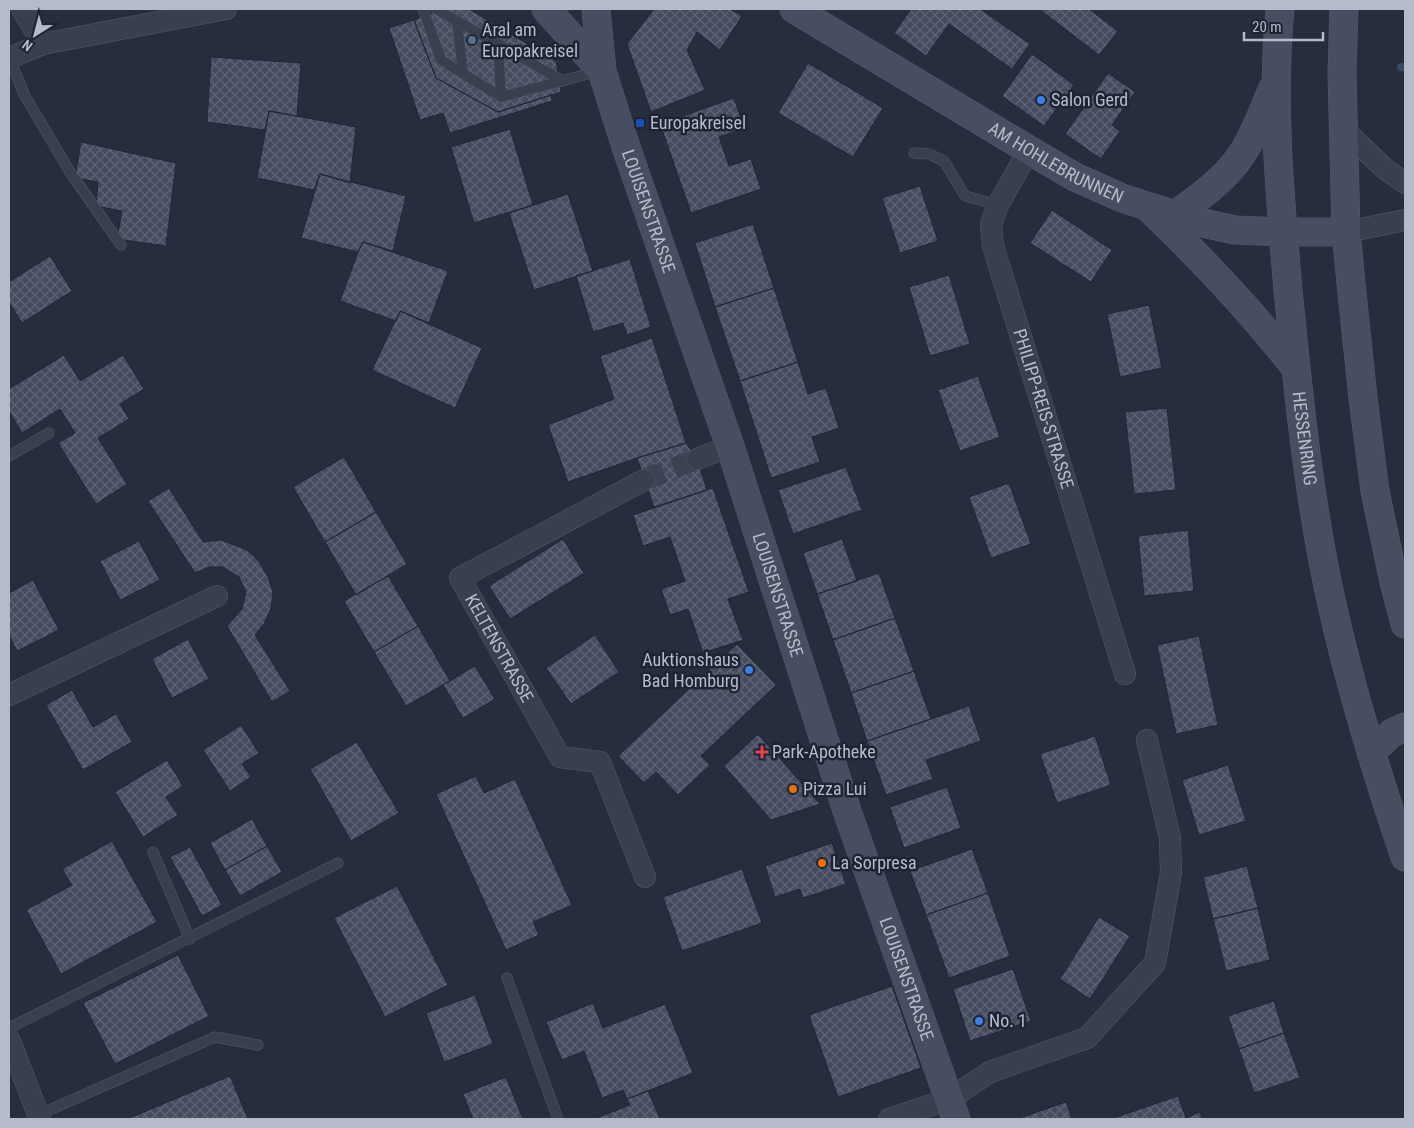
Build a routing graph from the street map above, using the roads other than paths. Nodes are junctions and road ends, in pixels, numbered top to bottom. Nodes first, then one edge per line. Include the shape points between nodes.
1 (22, 9) edge
2 (226, 9) edge
3 (423, 9) edge
4 (436, 9) edge
5 (546, 9) edge
6 (596, 9) edge
7 (794, 9) edge
8 (1280, 9) edge
9 (1344, 9) edge
10 (457, 21) junction
11 (43, 44) junction
12 (498, 44) junction
13 (9, 58) edge
14 (602, 70) junction
15 (463, 74) junction
16 (1277, 80) junction
17 (563, 81) junction
18 (502, 97) junction
19 (1343, 129) junction
20 (1029, 150) junction
21 (914, 153) dead end
22 (1405, 183) edge
23 (998, 205) junction
24 (1146, 206) junction
25 (1175, 216) junction
26 (1405, 220) edge
27 (1283, 232) junction
28 (1346, 232) junction
29 (121, 245) dead end
30 (1295, 367) junction
31 (49, 433) dead end
32 (730, 446) junction
33 (9, 456) edge
34 (697, 458) tunnel mouth
35 (644, 480) tunnel mouth
36 (218, 596) dead end
37 (1405, 624) edge
38 (1125, 674) dead end
39 (9, 695) edge
40 (1405, 727) edge
41 (1147, 740) dead end
42 (1371, 752) junction
43 (153, 852) dead end
44 (1405, 857) edge
45 (338, 863) dead end
46 (645, 877) dead end
47 (190, 939) junction
48 (507, 978) dead end
49 (9, 1028) edge
50 (9, 1039) edge
51 (258, 1045) dead end
52 (952, 1109) edge
53 (39, 1117) edge
54 (558, 1119) edge
55 (889, 1119) edge

1 - 11 street
2 - 11 street
3 - 15 lane via 441,60
4 - 10 lane
5 - 14 street, LOUISENSTRASSE
6 - 14 street, LOUISENSTRASSE
7 - 20 street, AM HOHLEBRUNNEN
8 - 16 street, HESSENRING
9 - 19 street
10 - 12 lane
10 - 15 lane
11 - 13 street
12 - 17 lane
12 - 18 lane
13 - 29 lane via 25,96 70,172
14 - 17 lane
14 - 32 street, LOUISENSTRASSE
15 - 18 lane
16 - 25 street via 1249,143 1229,170 1211,189
16 - 27 street, HESSENRING
17 - 18 lane
19 - 22 street via 1385,170
19 - 28 street
20 - 23 street, PHILIPP-REIS-STRASSE
20 - 24 street, AM HOHLEBRUNNEN via 1075,177
21 - 23 lane via 929,154 944,161 965,196
23 - 38 street, PHILIPP-REIS-STRASSE via 991,224 993,246
24 - 25 street, AM HOHLEBRUNNEN
24 - 30 street via 1200,257
25 - 27 street, AM HOHLEBRUNNEN via 1235,230
26 - 28 street
27 - 28 street, AM HOHLEBRUNNEN
27 - 30 street, HESSENRING
28 - 37 street via 1375,491
30 - 42 street, HESSENRING via 1323,560 1338,633
31 - 33 lane
32 - 34 street
32 - 52 street, LOUISENSTRASSE via 848,811
35 - 46 street, KELTENSTRASSE via 460,578 560,757 600,762
36 - 39 street
40 - 42 street via 1392,733
41 - 52 street via 1170,838 1171,873 1155,963 1087,1038 990,1072
42 - 44 street, HESSENRING
43 - 47 lane
45 - 47 lane
47 - 49 lane
48 - 54 lane
50 - 53 street
51 - 53 lane via 215,1037
52 - 55 street

